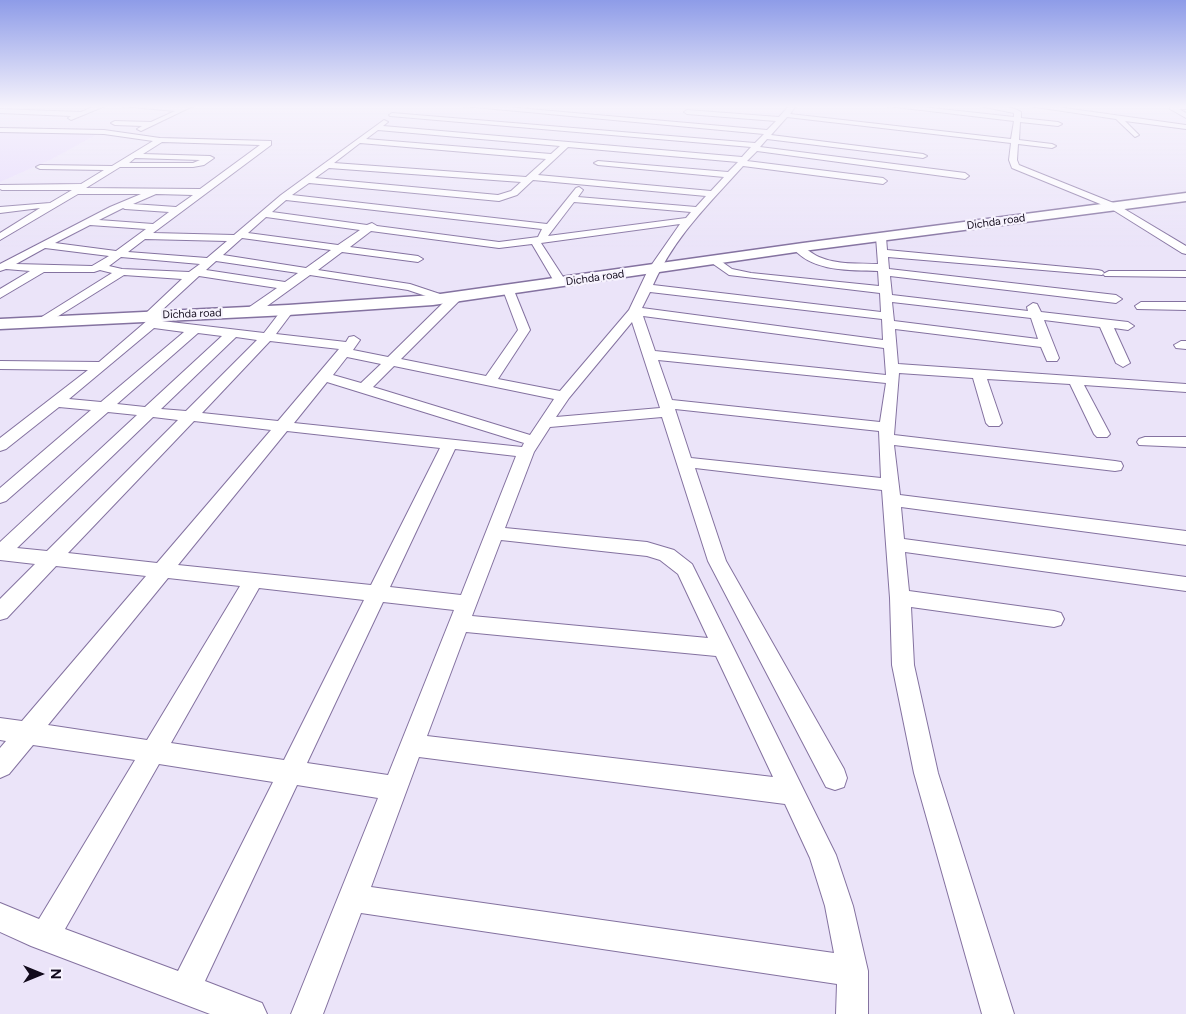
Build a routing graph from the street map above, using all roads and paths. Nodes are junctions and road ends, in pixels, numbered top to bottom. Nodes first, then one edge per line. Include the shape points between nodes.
1 (138, 153) edge
2 (253, 153) edge
3 (348, 153) edge
4 (442, 153) edge
5 (505, 153) edge
6 (557, 153) edge
7 (655, 153) edge
8 (669, 153) edge
9 (750, 153) edge
10 (801, 153) edge
11 (913, 153) edge
12 (1007, 153) edge
13 (1014, 154) joint
14 (134, 156) junction
15 (923, 156) dead end
16 (437, 157) dead end
17 (553, 157) junction
18 (743, 161) junction
19 (205, 162) junction
20 (598, 163) dead end
21 (240, 164) junction
22 (328, 164) junction
23 (640, 167) junction
24 (40, 168) dead end
25 (113, 169) junction
26 (186, 174) dead end
27 (605, 174) junction
28 (204, 175) dead end
29 (223, 176) junction
30 (730, 176) junction
31 (965, 176) dead end
32 (530, 179) junction
33 (308, 180) junction
34 (883, 181) dead end
35 (586, 182) junction
36 (2, 187) dead end
37 (80, 189) junction
38 (154, 192) junction
39 (204, 192) junction
40 (714, 194) junction
41 (284, 197) junction
42 (1186, 197) edge
43 (572, 199) junction
44 (408, 201) dead end
45 (56, 203) junction
46 (119, 206) junction
47 (1113, 206) junction
48 (0, 210) edge
49 (179, 210) junction
50 (394, 210) junction
51 (700, 210) junction
52 (264, 214) junction
53 (691, 220) junction
54 (87, 222) junction
55 (501, 222) junction
56 (157, 226) junction
57 (548, 227) junction
58 (369, 228) junction
59 (145, 236) junction
60 (238, 236) junction
61 (0, 237) edge
62 (539, 241) junction
63 (479, 244) junction
64 (43, 245) junction
65 (342, 248) junction
66 (798, 248) junction
67 (1186, 251) edge
68 (119, 254) junction
69 (211, 259) junction
70 (418, 259) dead end
71 (714, 260) junction
72 (1, 266) edge
73 (100, 267) junction
74 (1018, 267) junction
75 (42, 269) junction
76 (309, 271) junction
77 (122, 272) junction
78 (194, 274) junction
79 (1186, 274) edge
80 (651, 279) junction
81 (885, 282) junction
82 (561, 283) junction
83 (289, 286) junction
84 (1026, 289) junction
85 (509, 290) junction
86 (0, 294) edge
87 (450, 298) junction
88 (1116, 299) dead end
89 (1141, 306) dead end
90 (1186, 306) edge
91 (288, 310) junction
92 (635, 311) junction
93 (252, 312) junction
94 (1036, 315) junction
95 (154, 318) junction
96 (44, 321) junction
97 (1105, 323) junction
98 (0, 324) edge
99 (1128, 326) dead end
100 (196, 328) junction
101 (234, 332) junction
102 (268, 336) junction
103 (1047, 344) junction
104 (890, 345) junction
105 (348, 346) junction
106 (650, 356) junction
107 (1052, 358) dead end
108 (391, 361) junction
109 (1123, 363) dead end
110 (0, 365) edge
111 (102, 366) junction
112 (893, 374) junction
113 (979, 374) junction
114 (324, 376) junction
115 (490, 381) junction
116 (1075, 381) junction
117 (364, 388) junction
118 (1186, 388) edge
119 (563, 396) junction
120 (54, 402) junction
121 (104, 408) junction
122 (667, 408) junction
123 (150, 412) junction
124 (190, 417) junction
125 (545, 423) junction
126 (994, 423) dead end
127 (0, 426) edge
128 (24, 426) junction
129 (281, 426) junction
130 (887, 433) junction
131 (1102, 434) dead end
132 (1145, 442) dead end
133 (1186, 442) edge
134 (450, 444) junction
135 (0, 446) edge
136 (529, 447) junction
137 (685, 462) junction
138 (1115, 466) dead end
139 (890, 493) junction
140 (0, 497) edge
141 (493, 533) junction
142 (1186, 538) edge
143 (894, 544) junction
144 (52, 558) junction
145 (162, 570) junction
146 (254, 580) junction
147 (1186, 584) edge
148 (378, 593) junction
149 (900, 598) junction
150 (466, 603) junction
151 (0, 612) edge
152 (1054, 619) dead end
153 (458, 623) junction
154 (723, 648) junction
155 (0, 729) edge
156 (28, 733) junction
157 (411, 745) junction
158 (153, 752) junction
159 (0, 766) edge
160 (290, 773) junction
161 (835, 778) dead end
162 (394, 788) junction
163 (792, 792) junction
164 (352, 898) junction
165 (0, 917) edge
166 (45, 936) junction
167 (853, 971) junction
168 (185, 989) junction
169 (251, 1014) edge
170 (307, 1014) edge
171 (852, 1014) edge
172 (998, 1014) edge

1 - 14 street
2 - 21 street
3 - 22 street
4 - 16 street
5 - 17 street
6 - 17 street
7 - 23 street
8 - 18 street
9 - 18 street
10 - 31 street
11 - 15 street
12 - 13 street
13 - 47 street via 1014,163 1019,168
14 - 19 street via 209,157
14 - 25 street
17 - 32 street
18 - 30 street
18 - 34 street
19 - 21 street
19 - 25 street
20 - 27 street
21 - 29 street
22 - 32 street
22 - 33 street
23 - 27 street
23 - 30 street
24 - 25 street
25 - 26 street
25 - 37 street
27 - 35 street
27 - 40 street
28 - 29 street
29 - 39 street
30 - 40 street
32 - 33 street via 510,196 493,198
32 - 35 street
33 - 41 street
35 - 43 street
36 - 37 street
37 - 38 street
37 - 45 street
38 - 39 street
38 - 46 street
39 - 49 street
40 - 51 street
41 - 50 street
41 - 52 street
42 - 47 main road, Dichda road
43 - 51 street
43 - 57 street
44 - 50 street
45 - 48 street
45 - 61 street
46 - 49 street
46 - 54 street
47 - 67 street
47 - 81 main road, Dichda road
49 - 56 street
50 - 55 street
50 - 58 street
51 - 53 street
52 - 58 street
52 - 60 street
53 - 62 street
53 - 80 street via 667,249
54 - 56 street
54 - 64 street
55 - 57 street
55 - 63 street
56 - 59 street
57 - 62 street
58 - 63 street
58 - 65 street
59 - 60 street
59 - 68 street
60 - 65 street
60 - 69 street
62 - 63 street
62 - 82 street
64 - 68 street
64 - 72 street
65 - 70 street
65 - 76 street
66 - 71 main road, Dichda road
66 - 81 main road, Dichda road
66 - 81 street via 805,256 819,262
68 - 69 street
68 - 73 street
69 - 76 street
69 - 78 street
71 - 80 main road, Dichda road
71 - 81 street via 729,272 745,275
72 - 75 street
73 - 75 street
73 - 77 street
74 - 79 street
74 - 81 street
74 - 84 street
75 - 86 street
76 - 83 street
76 - 87 street via 410,286
77 - 78 street
77 - 96 street
78 - 83 street
78 - 95 street
80 - 81 street
80 - 82 main road, Dichda road
80 - 92 street
81 - 84 street
81 - 94 street
81 - 103 street
81 - 104 street
82 - 85 main road, Dichda road
83 - 93 street
84 - 88 street
84 - 94 street
85 - 87 main road, Dichda road
85 - 115 street via 524,330
87 - 91 main road, Dichda road
87 - 108 street
89 - 90 street
91 - 93 main road, Dichda road
91 - 102 street
92 - 104 street
92 - 106 street
92 - 119 street
93 - 95 main road, Dichda road
94 - 97 street
94 - 103 street
95 - 96 main road, Dichda road
95 - 100 street
95 - 111 street
96 - 98 main road, Dichda road
97 - 99 street
97 - 109 street
100 - 101 street
100 - 121 street
101 - 102 street
101 - 123 street
102 - 105 street
102 - 124 street
103 - 107 street
104 - 112 street
105 - 108 street
105 - 114 street
106 - 112 street
106 - 122 street
108 - 115 street
108 - 117 street
110 - 111 street
111 - 120 street
112 - 113 street
112 - 130 street
113 - 116 street
113 - 126 street
114 - 117 street
114 - 129 street
115 - 119 street
116 - 118 street
116 - 131 street
117 - 136 street
119 - 125 street
120 - 121 street
120 - 128 street
121 - 123 street
121 - 140 street
122 - 125 street
122 - 130 street
122 - 137 street
123 - 124 street
123 - 144 street via 0,553
124 - 129 street
124 - 144 street
125 - 136 street
127 - 128 street
128 - 135 street
129 - 134 street
129 - 145 street
130 - 138 street
130 - 139 street
132 - 133 street
134 - 136 street
134 - 148 street
136 - 141 street
137 - 139 street
137 - 161 street via 717,561
139 - 142 street
139 - 143 street
141 - 150 street
141 - 154 street via 647,549 667,555 685,569
143 - 147 street
143 - 149 street
144 - 145 street
144 - 151 street
145 - 146 street
145 - 156 street
146 - 148 street
146 - 158 street
148 - 150 street
148 - 160 street
149 - 152 street
149 - 172 street via 903,665 926,773
150 - 153 street
153 - 154 street
153 - 157 street
154 - 163 street
155 - 156 street
156 - 158 street
156 - 159 street
157 - 162 street
157 - 163 street
158 - 160 street
158 - 166 street
160 - 162 street
160 - 168 street
162 - 164 street
163 - 167 street via 822,854 839,906
164 - 167 street
164 - 170 street
165 - 166 street
166 - 168 street
167 - 171 street
168 - 169 street

